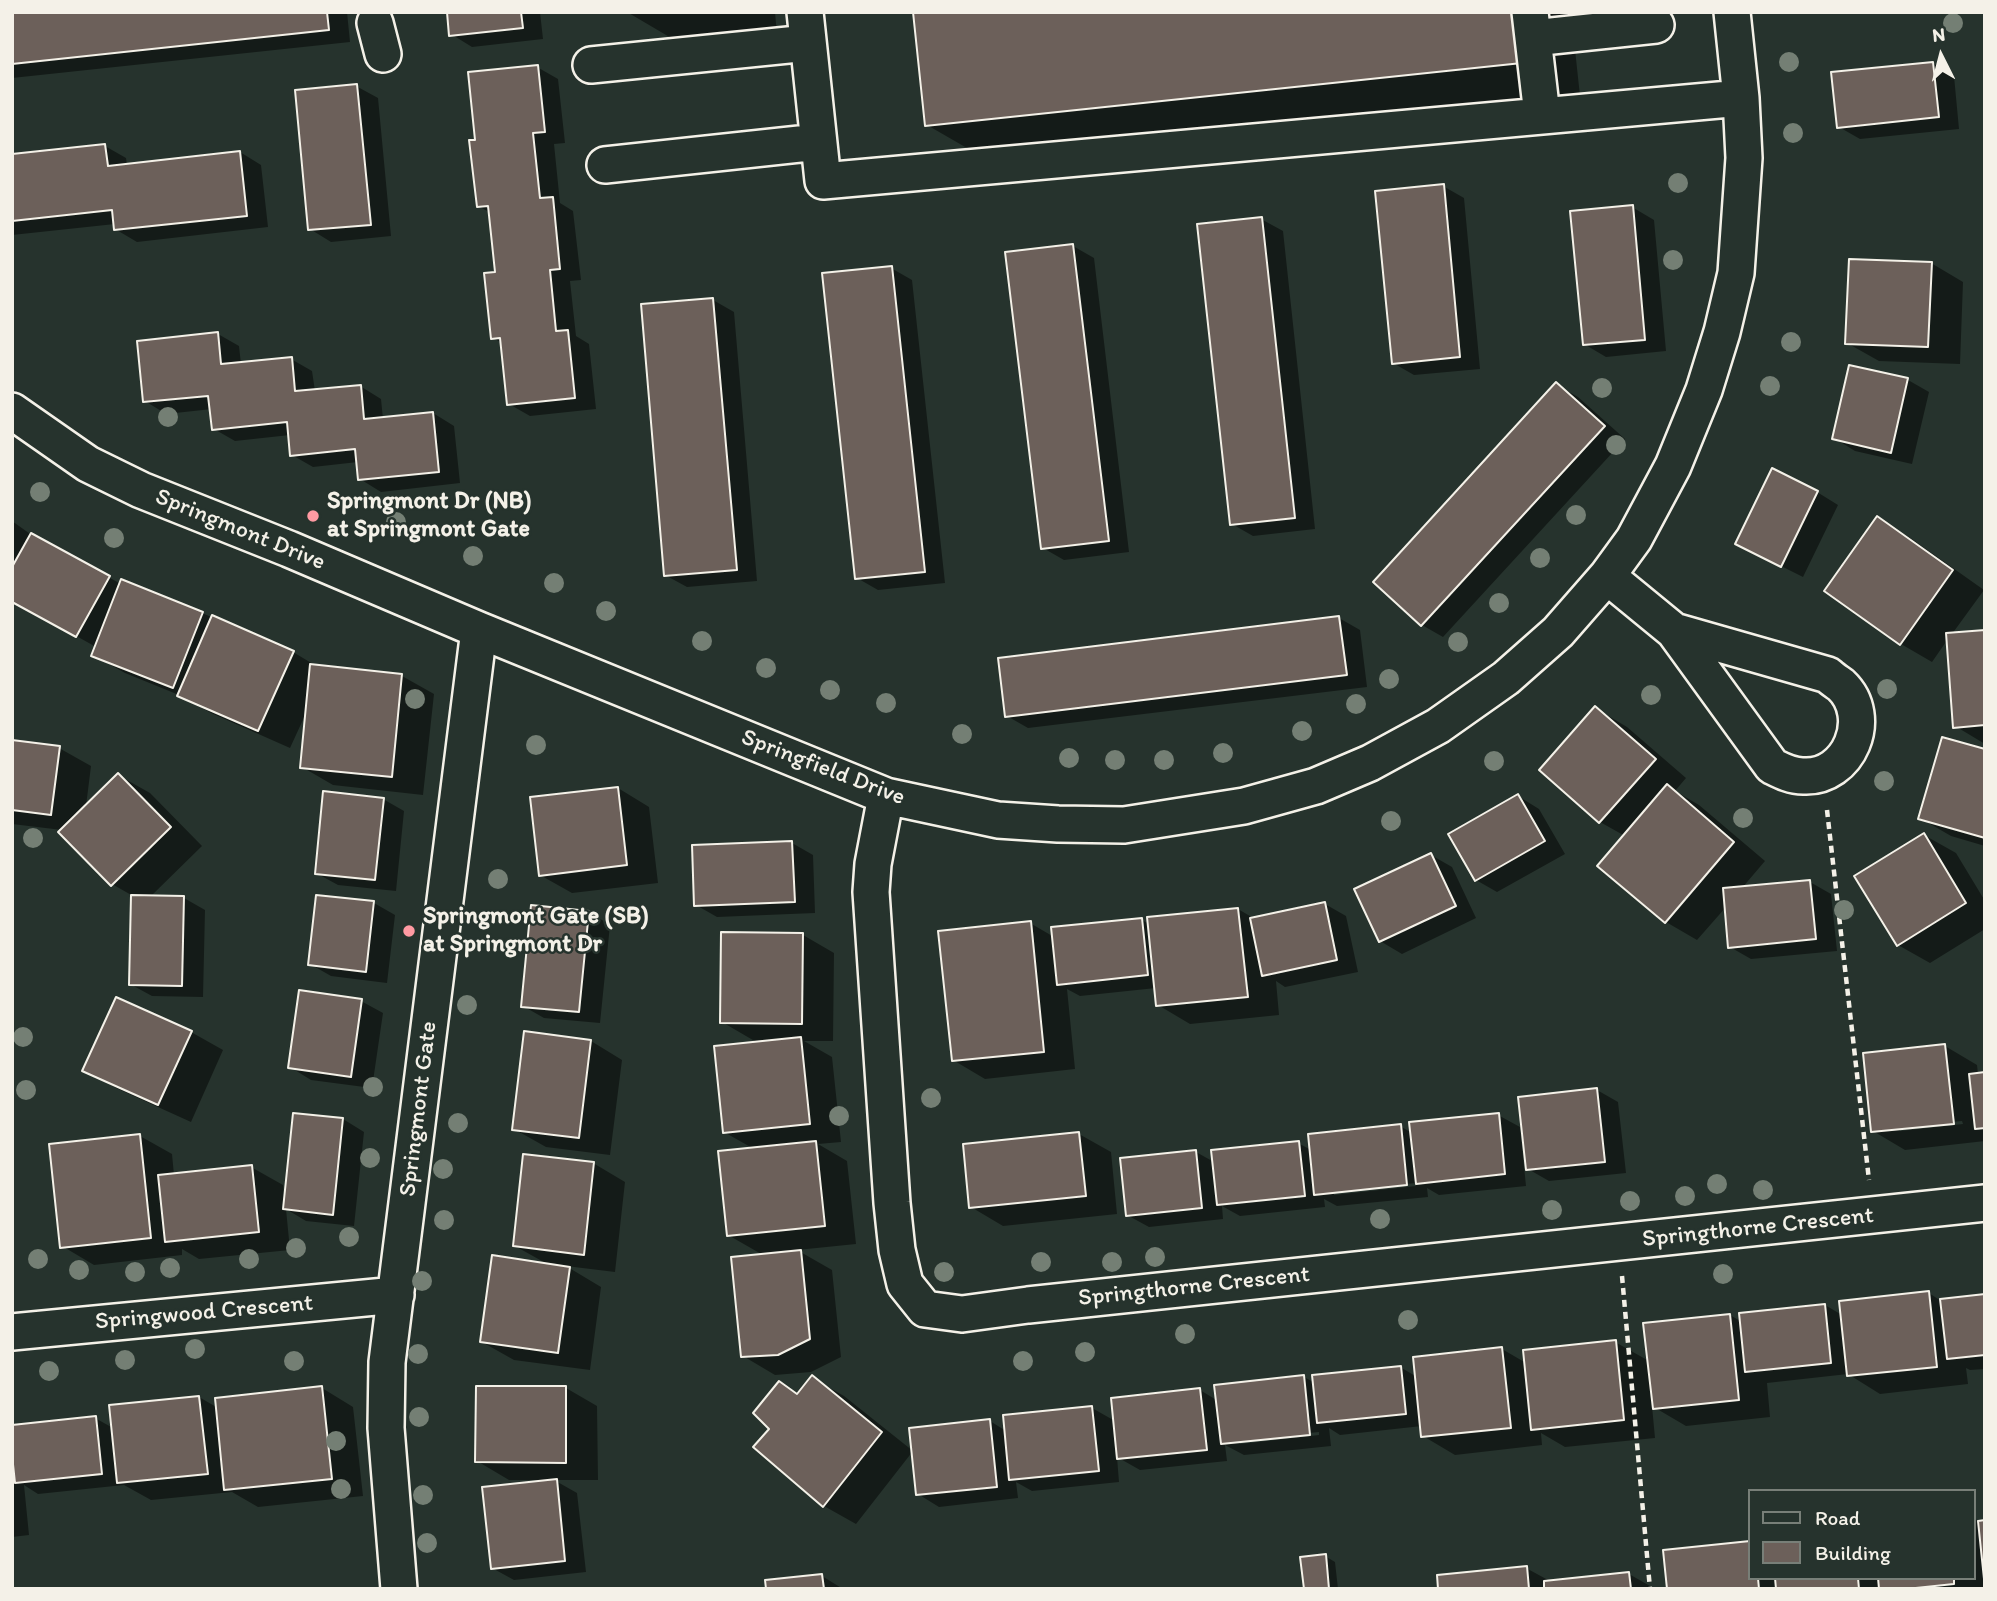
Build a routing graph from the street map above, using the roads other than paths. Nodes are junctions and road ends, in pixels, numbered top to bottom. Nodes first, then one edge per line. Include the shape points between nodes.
1 (1732, 12) edge
2 (1532, 25) edge
3 (1656, 26) dead end
4 (806, 28) edge
5 (591, 65) dead end
6 (1741, 99) junction
7 (1542, 115) junction
8 (818, 142) junction
9 (605, 165) dead end
10 (12, 411) edge
11 (1606, 576) junction
12 (479, 630) junction
13 (1674, 631) junction
14 (886, 796) junction
15 (1985, 1203) edge
16 (396, 1295) junction
17 (12, 1332) edge
18 (399, 1589) edge

1 - 6 street, Springfield Drive
2 - 3 street
2 - 7 street
4 - 5 street
4 - 8 street
6 - 7 street
6 - 11 street, Springfield Drive via 1744,158 1736,273 1722,332 1673,466 1634,540
7 - 8 street via 823,181
8 - 9 street
10 - 12 street, Springmont Drive via 88,464 141,490
11 - 13 street
11 - 14 street, Springfield Drive via 1558,632 1506,678 1438,726 1316,786 1244,806 1124,825 998,821
12 - 14 street, Springfield Drive
12 - 16 street, Springmont Gate
13 - 13 street via 1828,676 1843,686 1857,718 1849,751 1838,765 1822,774 1805,777 1772,766
14 - 15 street, Springthorne Crescent via 871,892 892,1203 905,1284 925,1309 962,1314
16 - 17 street, Springwood Crescent
16 - 18 street, Springmont Gate via 387,1362 386,1427

